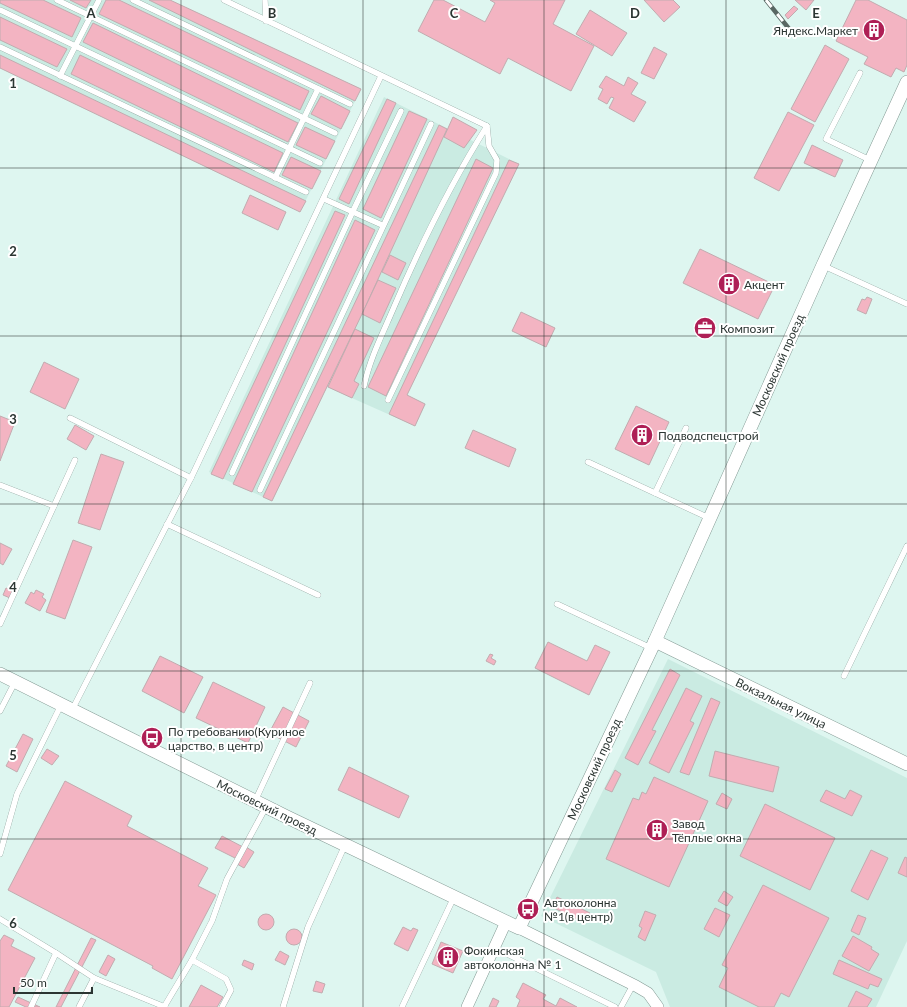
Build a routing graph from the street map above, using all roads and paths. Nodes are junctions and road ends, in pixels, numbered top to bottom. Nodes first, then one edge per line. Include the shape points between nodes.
1 (57, 0) edge
2 (99, 0) edge
3 (133, 0) edge
4 (224, 0) edge
5 (265, 0) edge
6 (0, 10) edge
7 (90, 16) junction
8 (266, 21) junction
9 (75, 45) junction
10 (0, 48) edge
11 (860, 72) dead end
12 (60, 76) junction
13 (381, 76) junction
14 (907, 82) edge
15 (318, 89) junction
16 (350, 104) dead end
17 (401, 111) dead end
18 (305, 119) junction
19 (431, 124) dead end
20 (488, 126) junction
21 (335, 133) dead end
22 (290, 149) junction
23 (870, 160) junction
24 (320, 163) dead end
25 (275, 178) junction
26 (306, 192) dead end
27 (324, 199) junction
28 (353, 212) junction
29 (382, 225) junction
30 (823, 265) junction
31 (907, 304) edge
32 (364, 386) dead end
33 (388, 400) dead end
34 (70, 418) dead end
35 (686, 428) dead end
36 (74, 460) dead end
37 (588, 462) dead end
38 (232, 473) dead end
39 (191, 478) junction
40 (0, 485) edge
41 (260, 490) dead end
42 (655, 493) junction
43 (54, 506) junction
44 (709, 518) junction
45 (167, 524) junction
46 (907, 546) edge
47 (318, 595) dead end
48 (557, 604) dead end
49 (0, 624) edge
50 (653, 644) junction
51 (0, 674) edge
52 (844, 676) dead end
53 (15, 681) junction
54 (310, 683) dead end
55 (66, 708) junction
56 (0, 711) edge
57 (907, 764) edge
58 (260, 804) junction
59 (345, 845) junction
60 (0, 854) edge
61 (454, 897) junction
62 (0, 919) edge
63 (506, 922) junction
64 (519, 928) junction
65 (495, 948) junction
66 (56, 953) junction
67 (192, 960) junction
68 (94, 978) junction
69 (633, 985) junction
70 (656, 1006) edge
71 (31, 1007) edge
72 (79, 1007) edge
73 (165, 1007) edge
74 (222, 1007) edge
75 (283, 1007) edge
76 (402, 1007) edge
77 (467, 1007) edge
78 (616, 1007) edge
79 (621, 1007) edge

1 - 7 lane
2 - 7 lane
3 - 15 lane
4 - 8 lane
5 - 8 lane
6 - 9 lane
7 - 9 lane
7 - 18 lane
8 - 13 lane
9 - 12 lane
9 - 22 lane
10 - 12 lane
11 - 23 lane via 826,139
12 - 25 lane
13 - 20 lane
13 - 27 lane
14 - 23 street, Московский проезд
15 - 16 lane
15 - 18 lane
17 - 28 lane
18 - 21 lane
18 - 22 lane
19 - 29 lane
20 - 32 lane via 464,164 414,260 368,366
20 - 33 lane via 489,146 497,160 496,173
22 - 24 lane
22 - 25 lane
23 - 30 street, Московский проезд
25 - 26 lane
27 - 28 lane
27 - 39 lane
28 - 29 lane
28 - 38 lane
29 - 41 lane
30 - 31 lane
30 - 44 street, Московский проезд
34 - 39 lane
35 - 42 lane
36 - 43 lane
37 - 42 lane
39 - 45 lane
40 - 43 lane
42 - 44 lane
43 - 49 lane
44 - 50 street, Московский проезд
45 - 47 lane
45 - 55 lane
46 - 52 lane
48 - 50 lane
50 - 57 street, Вокзальная улица
50 - 64 street, Московский проезд
51 - 53 street, Московский проезд
53 - 55 street, Московский проезд
53 - 56 lane
54 - 58 lane
55 - 58 street, Московский проезд
55 - 60 lane via 17,794
58 - 59 street, Московский проезд
58 - 67 lane via 227,879 212,921
59 - 61 street, Московский проезд
59 - 75 lane via 308,926
61 - 63 street, Московский проезд
61 - 76 lane
62 - 66 lane
63 - 64 street, Московский проезд
63 - 65 street
64 - 69 street
65 - 77 street
65 - 78 lane
66 - 68 lane
66 - 71 lane
67 - 73 lane
67 - 74 lane via 226,979 231,990
68 - 72 lane
68 - 73 lane
69 - 70 street via 648,993
69 - 79 lane

